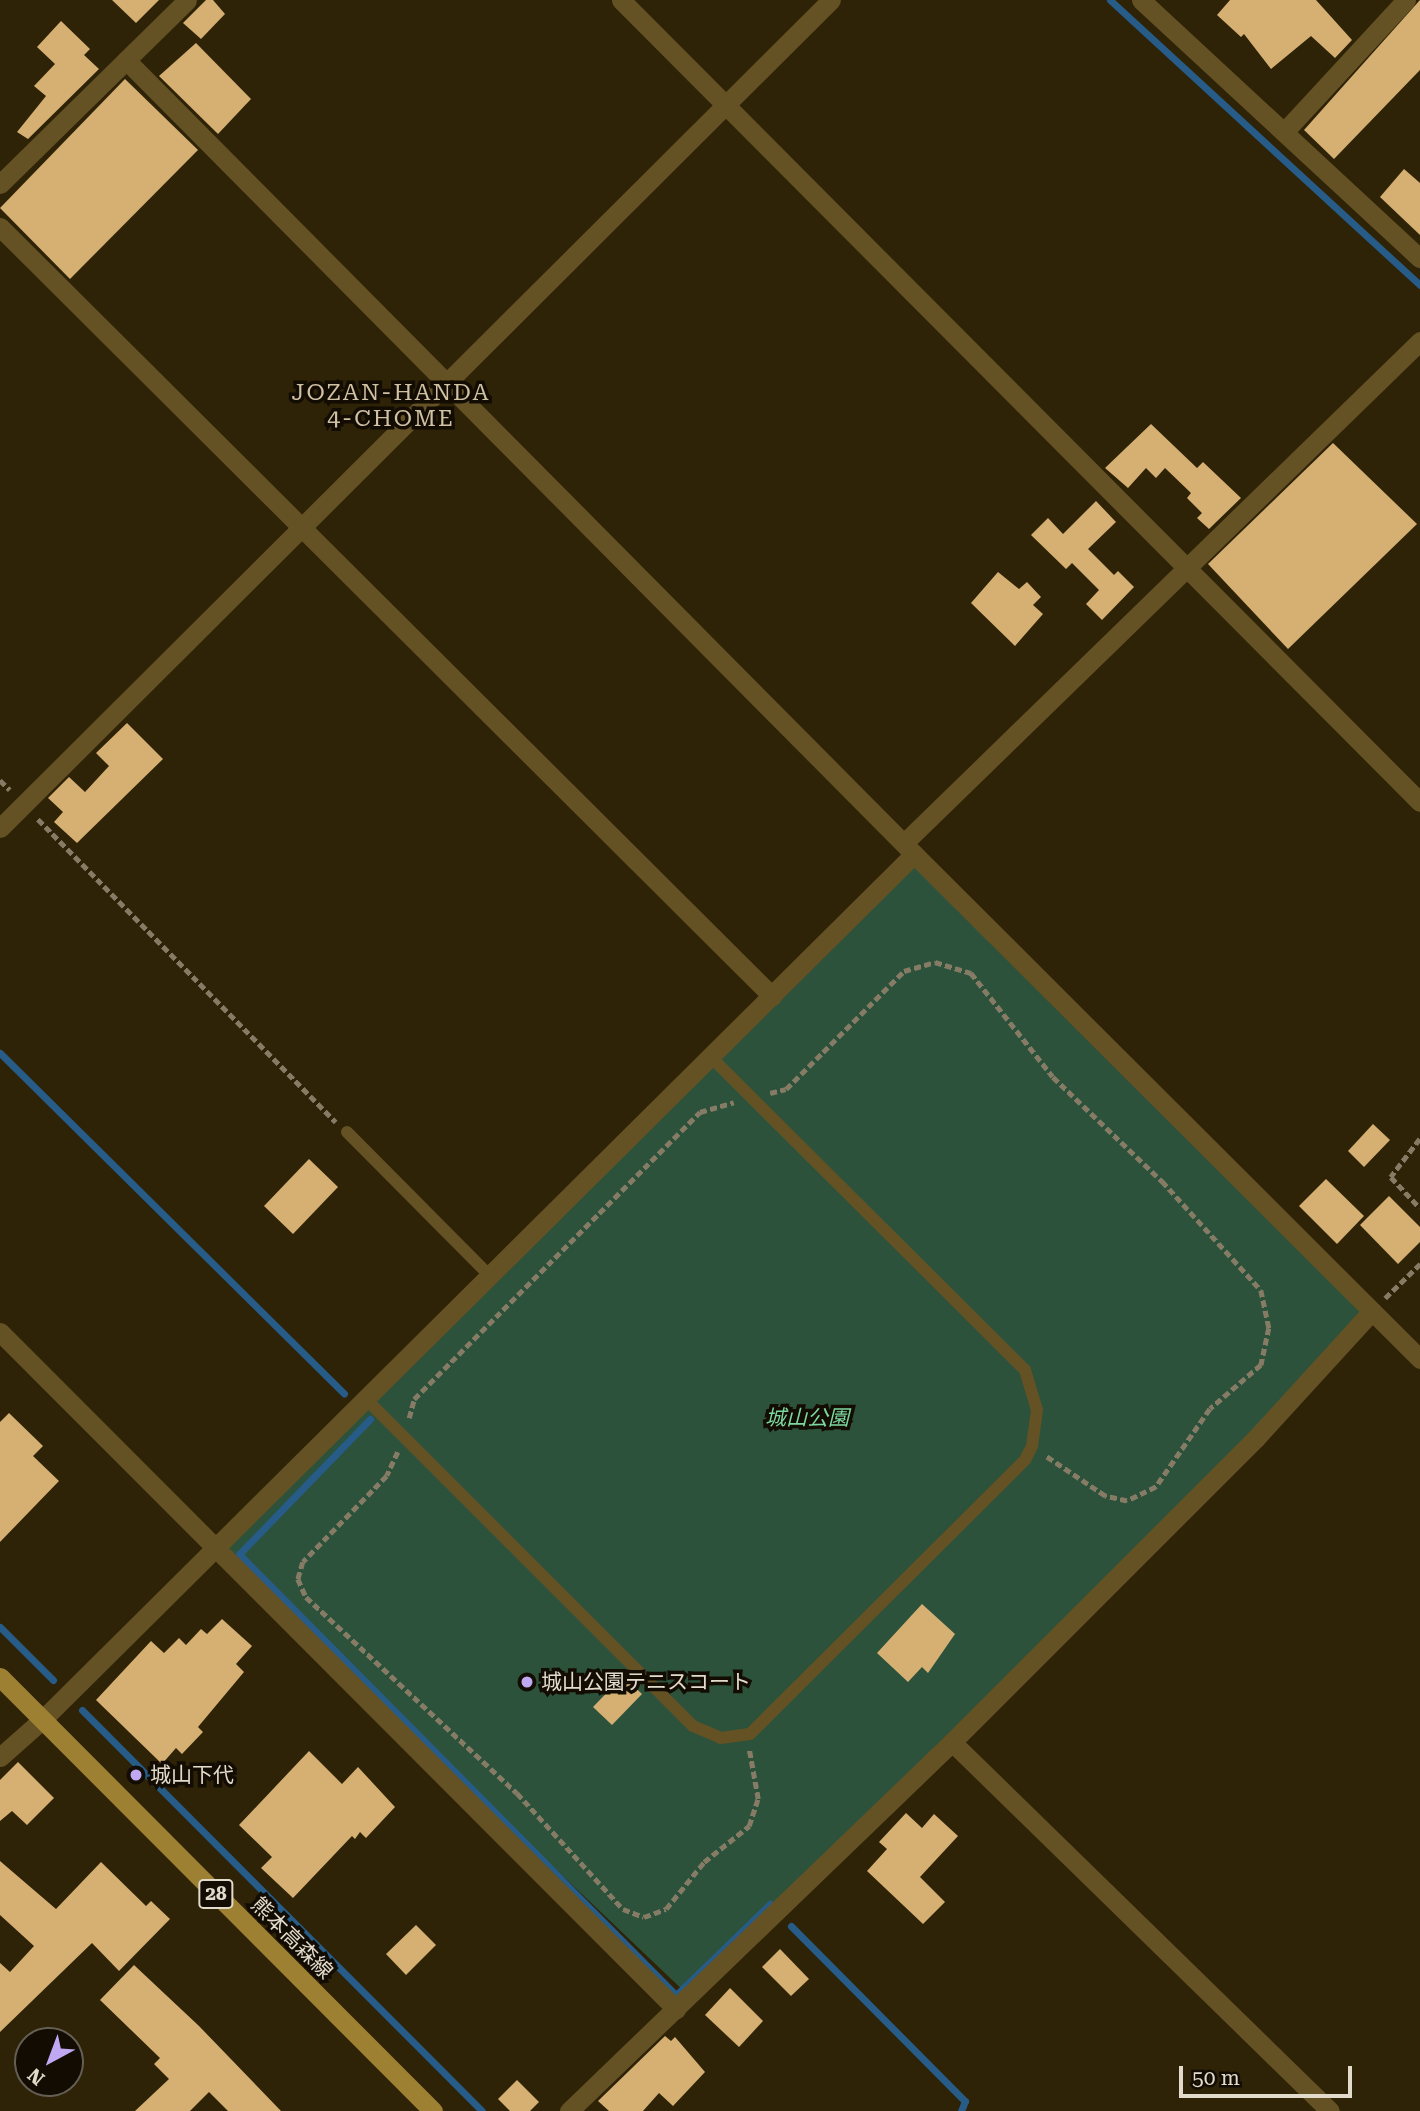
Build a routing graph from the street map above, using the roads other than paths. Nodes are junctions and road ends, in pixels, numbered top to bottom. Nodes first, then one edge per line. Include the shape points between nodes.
1 (187, 0) edge
2 (621, 0) edge
3 (831, 0) edge
4 (1406, 0) edge
5 (1145, 1) edge
6 (126, 60) junction
7 (725, 105) junction
8 (1284, 132) junction
9 (0, 184) edge
10 (0, 227) edge
11 (1420, 258) edge
12 (1420, 341) edge
13 (443, 383) junction
14 (301, 526) junction
15 (1186, 568) junction
16 (1420, 802) edge
17 (0, 828) edge
18 (909, 849) junction
19 (772, 996) junction
20 (711, 1057) junction
21 (347, 1132) road end
22 (491, 1277) junction
23 (1372, 1311) junction
24 (0, 1332) edge
25 (1420, 1359) edge
26 (367, 1400) junction
27 (218, 1548) junction
28 (0, 1677) edge
29 (42, 1720) junction
30 (952, 1742) junction
31 (0, 1756) edge
32 (676, 2008) junction
33 (433, 2111) edge
34 (569, 2111) edge
35 (1330, 2111) edge

1 - 6 street
2 - 7 street
3 - 7 street
4 - 8 street
5 - 8 street
6 - 9 street
6 - 13 street
7 - 13 street
7 - 15 street
8 - 11 street
10 - 14 street
12 - 15 street
13 - 14 street
13 - 18 street
14 - 17 street
14 - 19 street
15 - 16 street
15 - 18 street
18 - 19 street
18 - 23 street
19 - 20 street
20 - 22 street
20 - 26 lane via 1013,1354 1034,1390 1032,1446 1025,1460 747,1735 721,1738 693,1726
21 - 22 lane
22 - 26 street
23 - 25 street
23 - 30 street via 1256,1438
24 - 27 street
26 - 27 street
27 - 29 street
27 - 32 street
28 - 29 main road, 熊本高森線 / 28
29 - 31 street
29 - 33 main road, 熊本高森線 / 28
30 - 32 street
30 - 35 street
32 - 34 street

